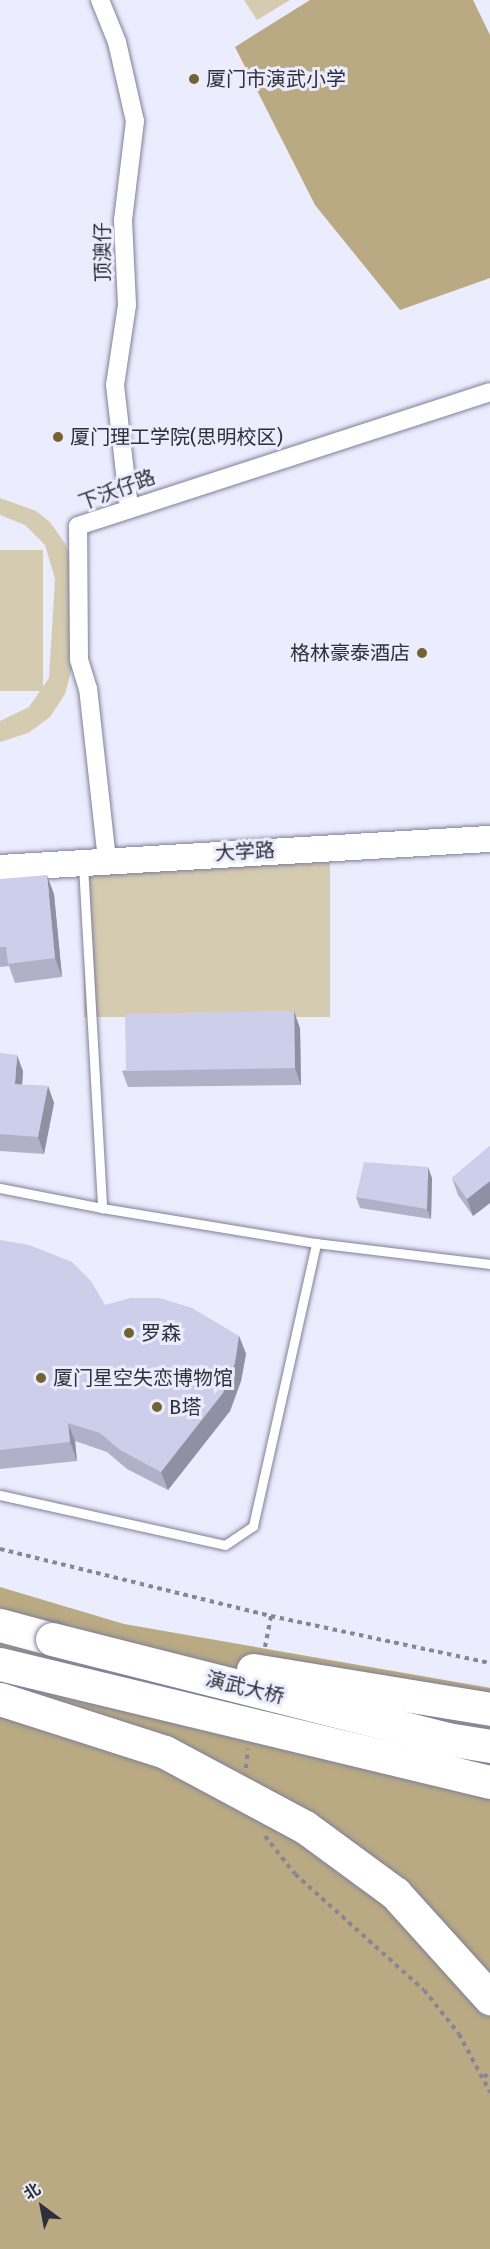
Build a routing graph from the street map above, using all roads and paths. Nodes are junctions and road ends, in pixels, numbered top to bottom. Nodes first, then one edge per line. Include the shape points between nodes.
1 (100, 0) edge
2 (490, 392) edge
3 (129, 507) junction
4 (490, 839) edge
5 (94, 861) junction
6 (0, 868) edge
7 (0, 1188) edge
8 (102, 1208) junction
9 (316, 1243) junction
10 (490, 1264) edge
11 (0, 1495) edge
12 (0, 1549) edge
13 (0, 1625) edge
14 (52, 1639) junction
15 (490, 1663) edge
16 (0, 1664) edge
17 (0, 1699) edge
18 (490, 1709) edge
19 (490, 1746) edge
20 (490, 1782) edge
21 (490, 1998) edge
22 (490, 2072) edge
23 (484, 2077) dead end

1 - 3 street, 顶澳仔 via 117,42 135,122 123,220 127,305 115,385
2 - 3 street, 下沃仔路
3 - 5 street, 下沃仔路 via 78,526 79,660 88,689
4 - 5 street, 大学路
5 - 6 street, 大学路
5 - 8 lane
7 - 8 lane
8 - 9 lane
9 - 10 lane
9 - 11 lane via 254,1526 225,1545
12 - 15 path via 271,1616
13 - 14 highway, 演武大桥
14 - 18 highway, bridge
14 - 19 highway, 演武大桥, bridge via 447,1739
16 - 20 highway, 演武大桥, bridge
17 - 21 highway, bridge via 165,1752 305,1827 395,1893
22 - 23 path

